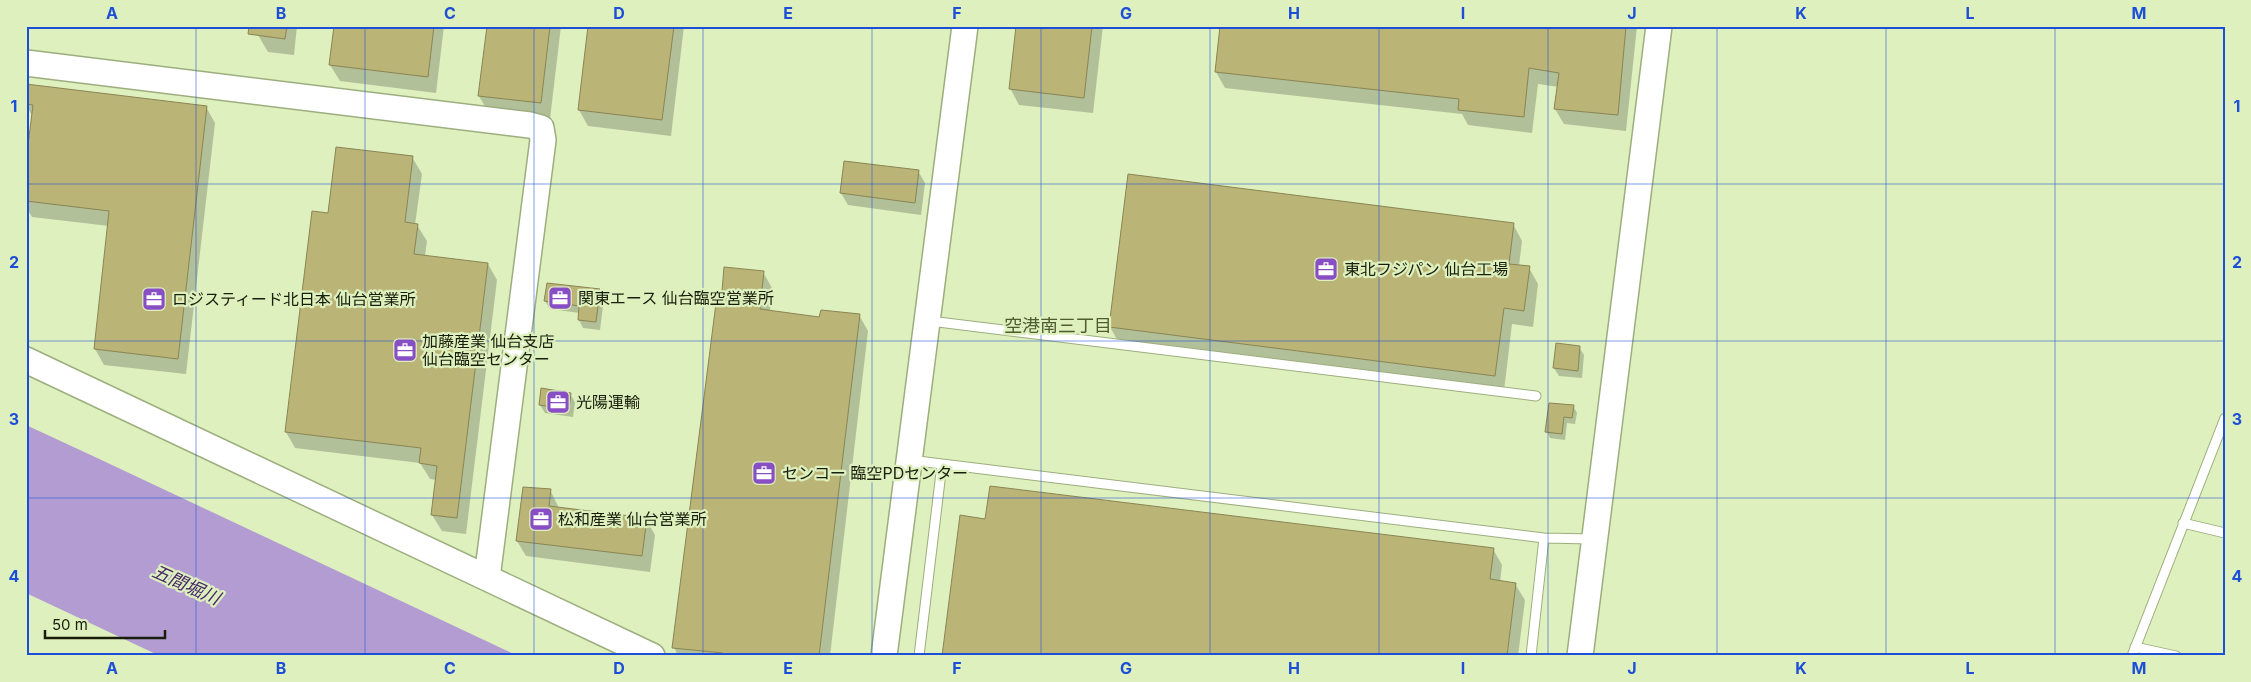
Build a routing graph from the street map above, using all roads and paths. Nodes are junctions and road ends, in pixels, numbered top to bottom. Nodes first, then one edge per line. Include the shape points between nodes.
1 (965, 26) edge
2 (1659, 26) edge
3 (26, 62) edge
4 (927, 320) junction
5 (26, 360) edge
6 (1536, 396) dead end
7 (2225, 418) edge
8 (909, 460) junction
9 (942, 464) junction
10 (2183, 524) junction
11 (2225, 533) edge
12 (1544, 538) junction
13 (1595, 539) junction
14 (487, 578) junction
15 (2134, 651) edge
16 (652, 656) edge
17 (884, 656) edge
18 (918, 656) edge
19 (1531, 656) edge
20 (1580, 656) edge
21 (2176, 656) edge

1 - 4 street
2 - 13 street
3 - 14 street via 541,128 542,150
4 - 6 lane
4 - 8 street
5 - 14 street
7 - 10 lane
8 - 9 lane
8 - 17 street
9 - 12 lane
9 - 18 lane
10 - 11 lane
10 - 15 lane
12 - 13 lane
12 - 19 lane
13 - 20 street
14 - 16 street
15 - 21 lane

